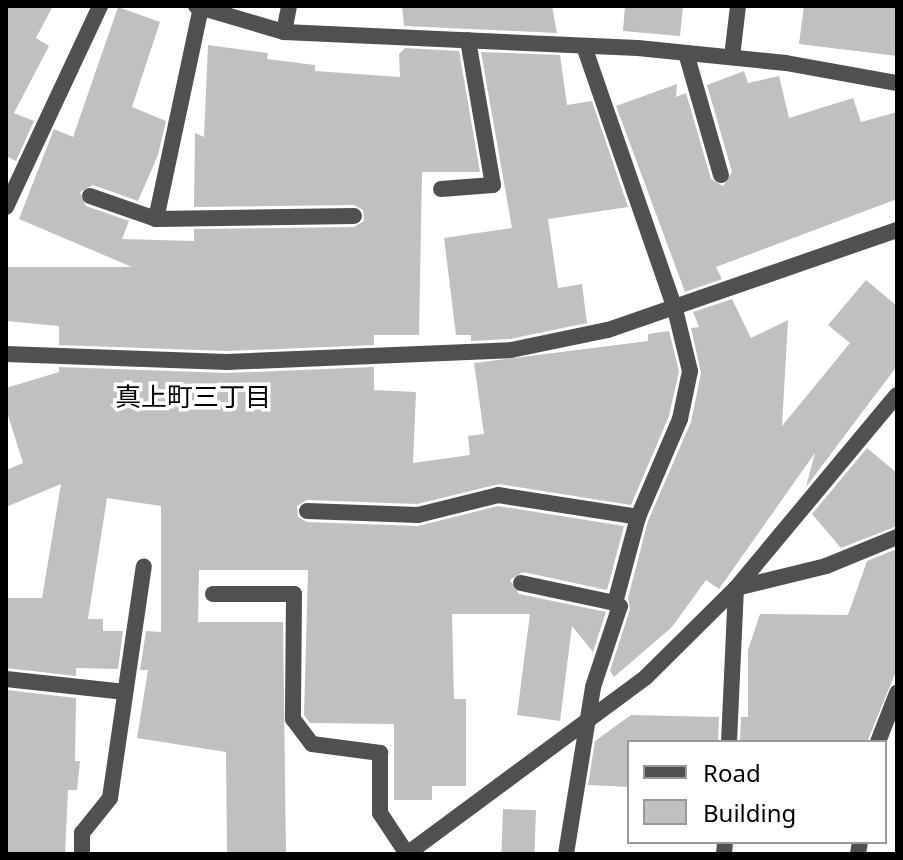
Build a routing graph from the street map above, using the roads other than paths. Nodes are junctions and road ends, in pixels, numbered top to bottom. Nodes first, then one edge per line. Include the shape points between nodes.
1 (100, 6) edge
2 (289, 6) edge
3 (738, 6) edge
4 (198, 7) edge
5 (284, 32) junction
6 (468, 40) junction
7 (584, 46) junction
8 (686, 53) junction
9 (732, 57) junction
10 (897, 83) edge
11 (721, 175) dead end
12 (11, 182) edge
13 (441, 189) dead end
14 (90, 196) dead end
15 (6, 207) edge
16 (354, 216) dead end
17 (156, 219) junction
18 (897, 230) edge
19 (675, 309) junction
20 (6, 354) edge
21 (897, 395) edge
22 (307, 511) dead end
23 (638, 517) junction
24 (897, 537) edge
25 (144, 566) dead end
26 (521, 583) dead end
27 (736, 588) junction
28 (213, 594) dead end
29 (615, 603) junction
30 (6, 679) edge
31 (125, 692) junction
32 (897, 693) edge
33 (588, 724) junction
34 (729, 740) edge
35 (879, 740) edge
36 (82, 854) edge
37 (407, 854) edge
38 (566, 854) edge

1 - 12 street
2 - 5 street
3 - 9 street
4 - 5 street
4 - 17 street
5 - 6 street
6 - 7 street
6 - 13 street via 493,185
7 - 8 street
7 - 19 street
8 - 9 street
8 - 11 street
9 - 10 street
12 - 15 street
14 - 17 street
16 - 17 street
18 - 19 street
19 - 20 street via 608,330 511,350 227,362
19 - 23 street via 690,371 680,419
21 - 27 street
22 - 23 street via 418,515 498,495
23 - 29 street
24 - 27 street via 826,566
25 - 31 street
26 - 29 street
27 - 33 street via 646,677
27 - 34 street
28 - 37 street via 294,594 293,719 312,744 380,753 380,813
29 - 33 street via 620,606 593,687
30 - 31 street
31 - 36 street via 110,798 82,833
32 - 35 street
33 - 37 street
33 - 38 street

